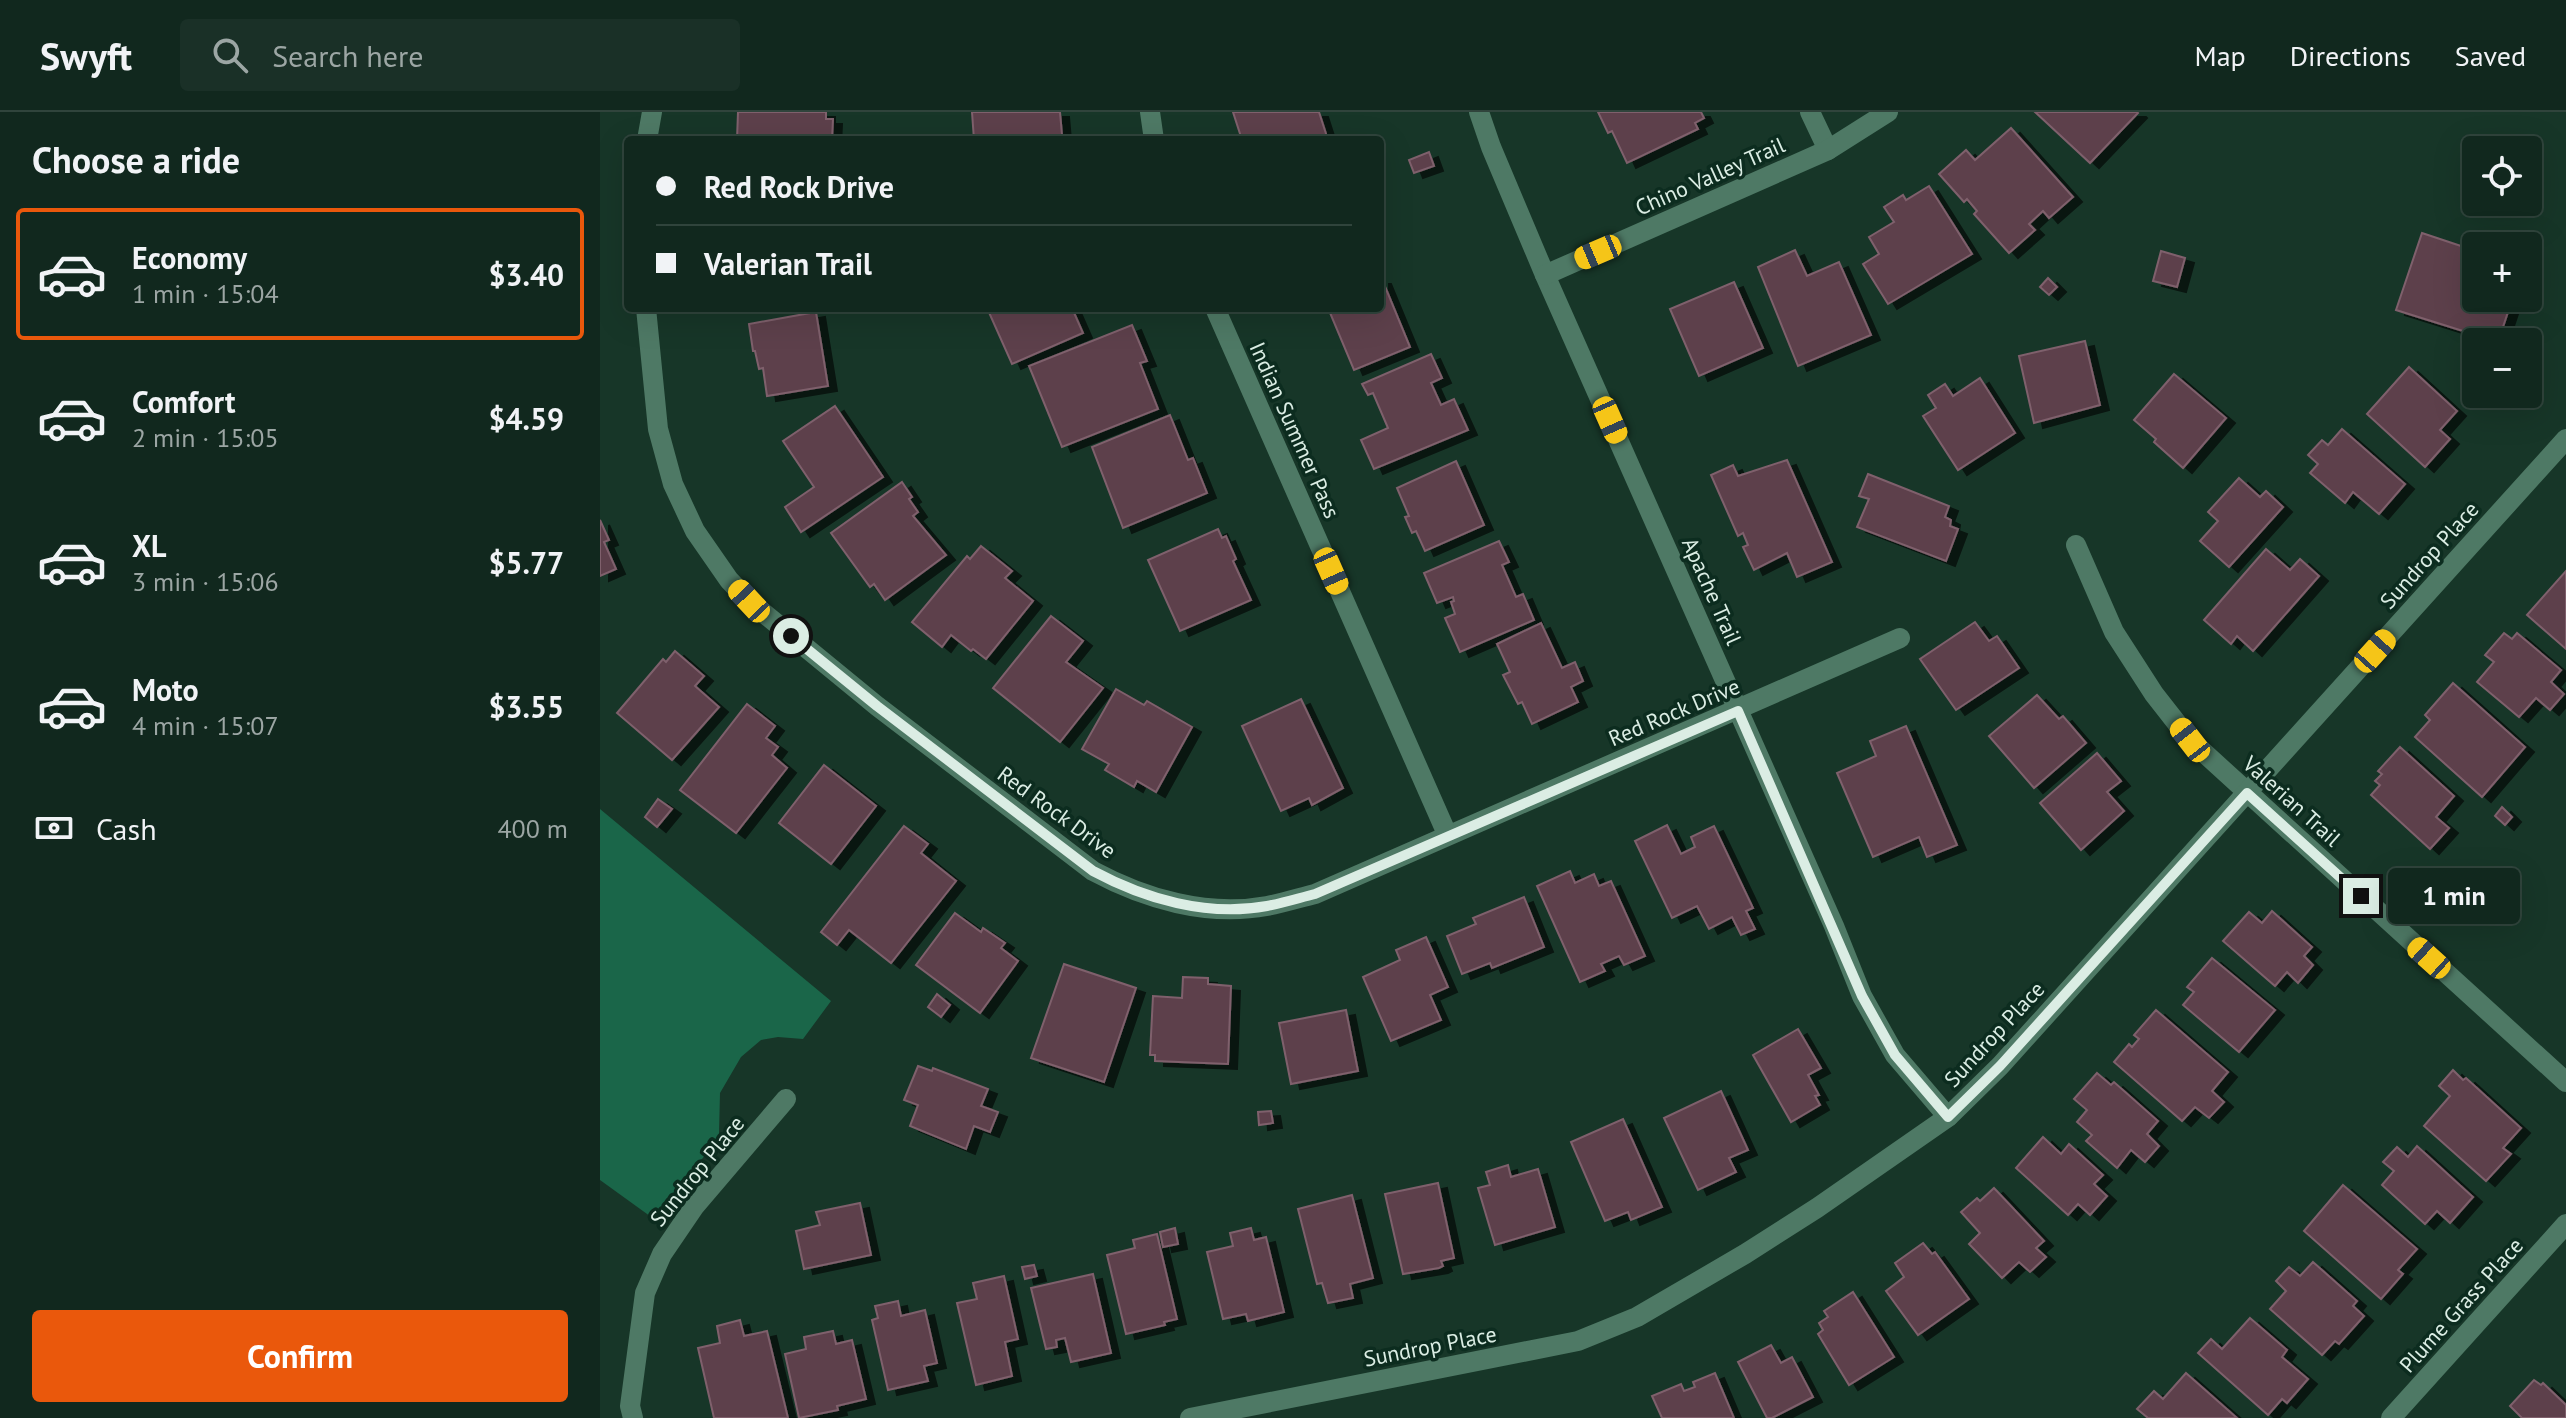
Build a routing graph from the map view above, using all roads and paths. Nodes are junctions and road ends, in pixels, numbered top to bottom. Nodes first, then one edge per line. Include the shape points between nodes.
1 (652, 112) edge
2 (1150, 112) edge
3 (1479, 112) edge
4 (1810, 112) edge
5 (1888, 112) edge
6 (648, 136) edge
7 (1153, 136) edge
8 (1828, 150) junction
9 (1545, 275) junction
10 (646, 312) edge
11 (1217, 312) edge
12 (2566, 439) edge
13 (2076, 545) dead end
14 (1900, 638) dead end
15 (1738, 711) junction
16 (2247, 793) junction
17 (1447, 834) junction
18 (2566, 1082) edge
19 (786, 1099) dead end
20 (1948, 1117) junction
21 (2566, 1224) edge
22 (633, 1418) edge
23 (1190, 1418) edge
24 (2391, 1418) edge

1 - 6 street
2 - 7 street
3 - 9 street, Apache Trail
4 - 8 street
5 - 8 street, Chino Valley Trail
8 - 9 street, Chino Valley Trail
9 - 15 street, Apache Trail
10 - 17 street, Red Rock Drive via 658,429 673,484 695,531 729,580 877,706 1093,871 1163,901 1266,906 1315,894
11 - 17 street, Indian Summer Pass
12 - 16 street, Sundrop Place
13 - 16 street, Valerian Trail via 2114,632 2154,694 2190,740
14 - 15 street, Red Rock Drive
15 - 17 street, Red Rock Drive
15 - 20 street, Apache Trail via 1862,996 1895,1055
16 - 18 street, Valerian Trail
16 - 20 street, Sundrop Place
19 - 22 street, Sundrop Place via 694,1207 662,1254 645,1293 630,1406
20 - 23 street, Sundrop Place via 1745,1254 1637,1317 1578,1341
21 - 24 street, Plume Grass Place

